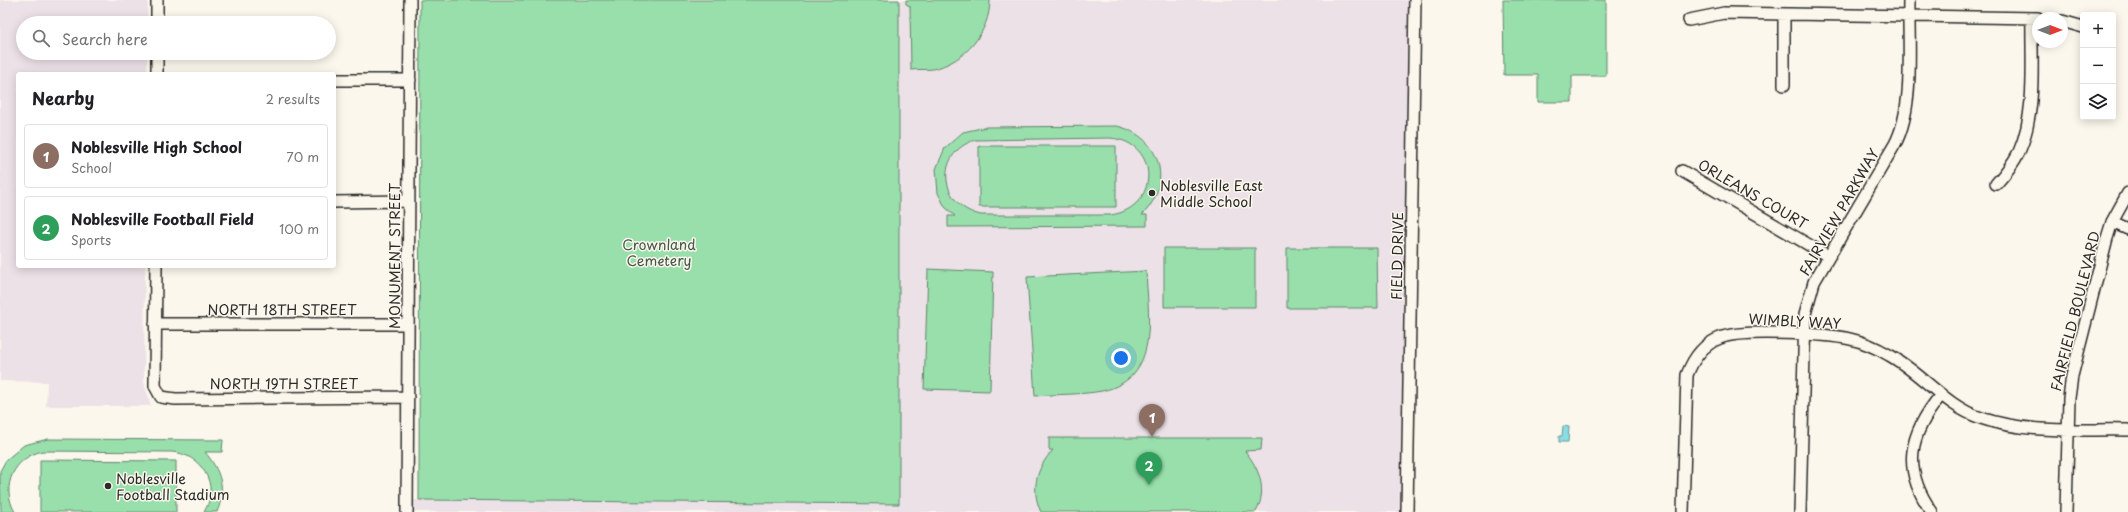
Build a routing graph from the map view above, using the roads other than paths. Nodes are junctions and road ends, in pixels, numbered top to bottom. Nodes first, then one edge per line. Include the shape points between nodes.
1 (157, 0) edge
2 (410, 0) edge
3 (1415, 0) edge
4 (1909, 0) edge
5 (1784, 14) junction
6 (157, 16) edge
7 (1909, 16) junction
8 (2032, 18) edge
9 (1688, 20) dead end
10 (2068, 23) edge
11 (2080, 26) edge
12 (2033, 48) edge
13 (157, 60) edge
14 (157, 72) edge
15 (336, 80) edge
16 (410, 80) junction
17 (1784, 84) dead end
18 (1682, 171) dead end
19 (1996, 184) dead end
20 (2128, 193) edge
21 (409, 201) junction
22 (336, 202) edge
23 (2112, 222) junction
24 (2128, 229) edge
25 (1828, 256) junction
26 (156, 268) edge
27 (155, 324) junction
28 (408, 324) junction
29 (1803, 335) junction
30 (1940, 395) junction
31 (408, 397) junction
32 (2067, 429) junction
33 (2128, 430) edge
34 (407, 512) edge
35 (1406, 512) edge
36 (1683, 512) edge
37 (1800, 512) edge
38 (1932, 512) edge
39 (2066, 512) edge

1 - 6 street
2 - 16 street, MONUMENT STREET
3 - 35 street, FIELD DRIVE
4 - 7 street, FAIRVIEW PARKWAY
5 - 7 street
5 - 9 street via 1724,13
5 - 17 street
7 - 8 street
7 - 25 street, FAIRVIEW PARKWAY via 1907,100 1900,132
10 - 11 street
12 - 19 street via 2028,126 2018,152
13 - 14 street
15 - 16 street
16 - 21 street, MONUMENT STREET
18 - 25 street, ORLEANS COURT
20 - 23 street, FAIRFIELD BOULEVARD
21 - 22 street
21 - 28 street, MONUMENT STREET
23 - 24 street
23 - 32 street, FAIRFIELD BOULEVARD via 2072,376
25 - 29 street, FAIRVIEW PARKWAY via 1808,299
26 - 27 street
27 - 28 street, NORTH 18TH STREET
27 - 31 street, NORTH 19TH STREET via 155,386 161,397
28 - 31 street, MONUMENT STREET
29 - 30 street, WIMBLY WAY via 1842,338 1876,348 1899,361
29 - 36 street, WIMBLY WAY via 1729,335 1712,342 1697,356 1689,370 1686,385
29 - 37 street, FAIRVIEW PARKWAY
30 - 32 street, WIMBLY WAY via 1971,414 1998,424
30 - 38 street via 1918,426 1913,449 1914,474 1921,495
31 - 34 street, MONUMENT STREET
32 - 33 street, WIMBLY WAY
32 - 39 street, FAIRFIELD BOULEVARD

